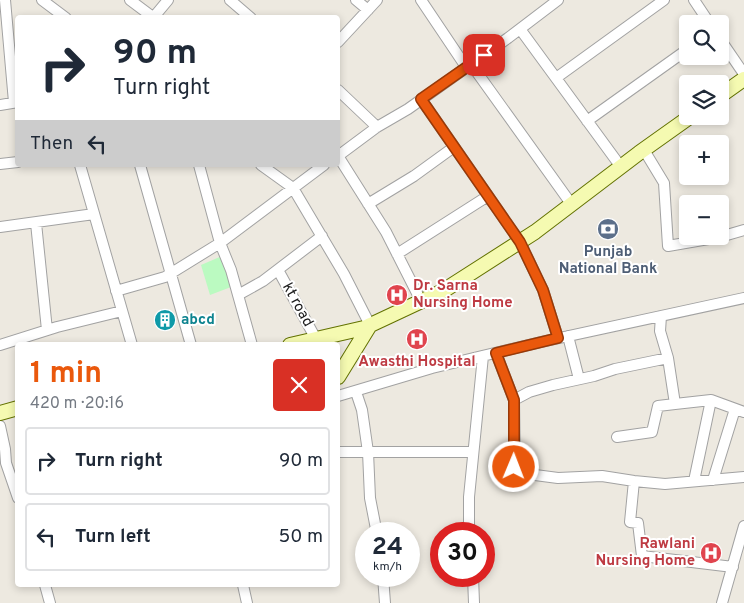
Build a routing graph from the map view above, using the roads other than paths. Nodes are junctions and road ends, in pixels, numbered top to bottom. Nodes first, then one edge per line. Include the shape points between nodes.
1 (5, 0) edge
2 (42, 0) edge
3 (130, 0) edge
4 (168, 0) edge
5 (230, 0) edge
6 (356, 0) edge
7 (377, 0) edge
8 (420, 0) edge
9 (558, 0) edge
10 (664, 0) edge
11 (694, 0) edge
12 (368, 10) junction
13 (62, 15) edge
14 (150, 15) edge
15 (155, 15) edge
16 (248, 15) edge
17 (704, 15) edge
18 (520, 29) junction
19 (340, 40) edge
20 (729, 52) edge
21 (679, 55) edge
22 (469, 65) junction
23 (744, 74) edge
24 (556, 78) junction
25 (744, 79) edge
26 (729, 90) edge
27 (340, 92) edge
28 (15, 93) edge
29 (421, 99) junction
30 (15, 102) edge
31 (0, 105) edge
32 (587, 121) junction
33 (679, 125) edge
34 (377, 127) junction
35 (454, 147) junction
36 (644, 150) junction
37 (340, 155) edge
38 (340, 159) edge
39 (15, 162) edge
40 (0, 164) edge
41 (81, 167) edge
42 (141, 167) edge
43 (200, 167) edge
44 (264, 167) edge
45 (321, 167) edge
46 (620, 167) junction
47 (293, 188) junction
48 (488, 196) junction
49 (368, 204) junction
50 (572, 204) junction
51 (94, 214) junction
52 (36, 223) junction
53 (0, 227) edge
54 (744, 230) edge
55 (322, 236) junction
56 (520, 242) junction
57 (220, 243) junction
58 (397, 254) junction
59 (278, 270) junction
60 (172, 273) junction
61 (116, 291) junction
62 (238, 295) junction
63 (744, 298) edge
64 (422, 301) junction
65 (122, 311) junction
66 (660, 316) junction
67 (370, 325) junction
68 (47, 330) junction
69 (563, 337) junction
70 (316, 339) junction
71 (131, 342) edge
72 (189, 342) edge
73 (251, 342) edge
74 (303, 342) edge
75 (0, 345) edge
76 (496, 353) junction
77 (483, 356) junction
78 (668, 358) junction
79 (340, 374) edge
80 (579, 379) junction
81 (356, 392) junction
82 (340, 396) edge
83 (514, 400) junction
84 (711, 400) junction
85 (675, 404) junction
86 (15, 409) edge
87 (740, 411) edge
88 (0, 412) edge
89 (0, 426) edge
90 (617, 437) dead end
91 (340, 452) edge
92 (368, 452) junction
93 (473, 452) junction
94 (15, 462) edge
95 (6, 463) junction
96 (744, 478) edge
97 (713, 480) junction
98 (634, 482) junction
99 (694, 482) junction
100 (15, 489) edge
101 (375, 522) edge
102 (469, 522) edge
103 (744, 526) edge
104 (733, 567) junction
105 (46, 587) edge
106 (243, 587) edge
107 (384, 587) edge
108 (473, 587) edge
109 (50, 603) edge
110 (247, 603) edge
111 (385, 603) edge
112 (474, 603) edge
113 (722, 603) edge

1 - 28 street
2 - 13 street
3 - 14 street
4 - 15 street
5 - 16 street
6 - 12 street
7 - 12 street
8 - 22 street
9 - 18 street
10 - 24 street
11 - 17 street
12 - 19 street
18 - 22 street
18 - 24 street
20 - 23 street
21 - 32 street
22 - 29 street
22 - 50 street
24 - 32 street
25 - 26 main road
27 - 34 street
29 - 34 street
29 - 35 street
30 - 31 street
32 - 46 street
33 - 36 main road
34 - 37 street
35 - 48 street
35 - 49 street
36 - 46 main road
36 - 54 street via 664,182 668,246
38 - 49 street
39 - 40 street
41 - 51 street
42 - 60 street
43 - 57 street
44 - 47 street
45 - 47 street
46 - 50 main road
47 - 55 street
47 - 57 street
48 - 56 street
48 - 58 street
49 - 58 street
50 - 56 main road
51 - 52 street
51 - 61 street
52 - 53 street
52 - 68 street
55 - 59 street
55 - 67 street
56 - 64 main road
56 - 69 street
57 - 60 street
57 - 62 street
58 - 64 street
59 - 62 street
59 - 70 street, kt road
60 - 61 street
60 - 72 street
61 - 65 street
62 - 73 street
63 - 66 street
64 - 67 main road
65 - 68 street
65 - 71 street
66 - 69 street
66 - 78 street via 660,331
67 - 70 main road
67 - 79 main road
68 - 75 street
69 - 76 street
69 - 80 street
70 - 74 main road
76 - 77 street
76 - 83 street
77 - 81 street
77 - 93 street
78 - 80 street
78 - 85 street
80 - 83 street via 529,392
81 - 82 street
81 - 92 street
83 - 98 street via 514,467 520,474 558,478 602,476
84 - 85 street
84 - 87 street
84 - 99 street
85 - 90 street via 658,406 652,432
86 - 88 main road
87 - 97 street
89 - 95 street
91 - 92 street
92 - 93 street
92 - 101 street
93 - 102 street
94 - 95 street
95 - 100 street
96 - 97 street
97 - 99 street
98 - 99 street
98 - 104 street via 630,522 638,523 642,556
103 - 104 street
104 - 113 street
105 - 109 street
106 - 110 street
107 - 111 street
108 - 112 street

